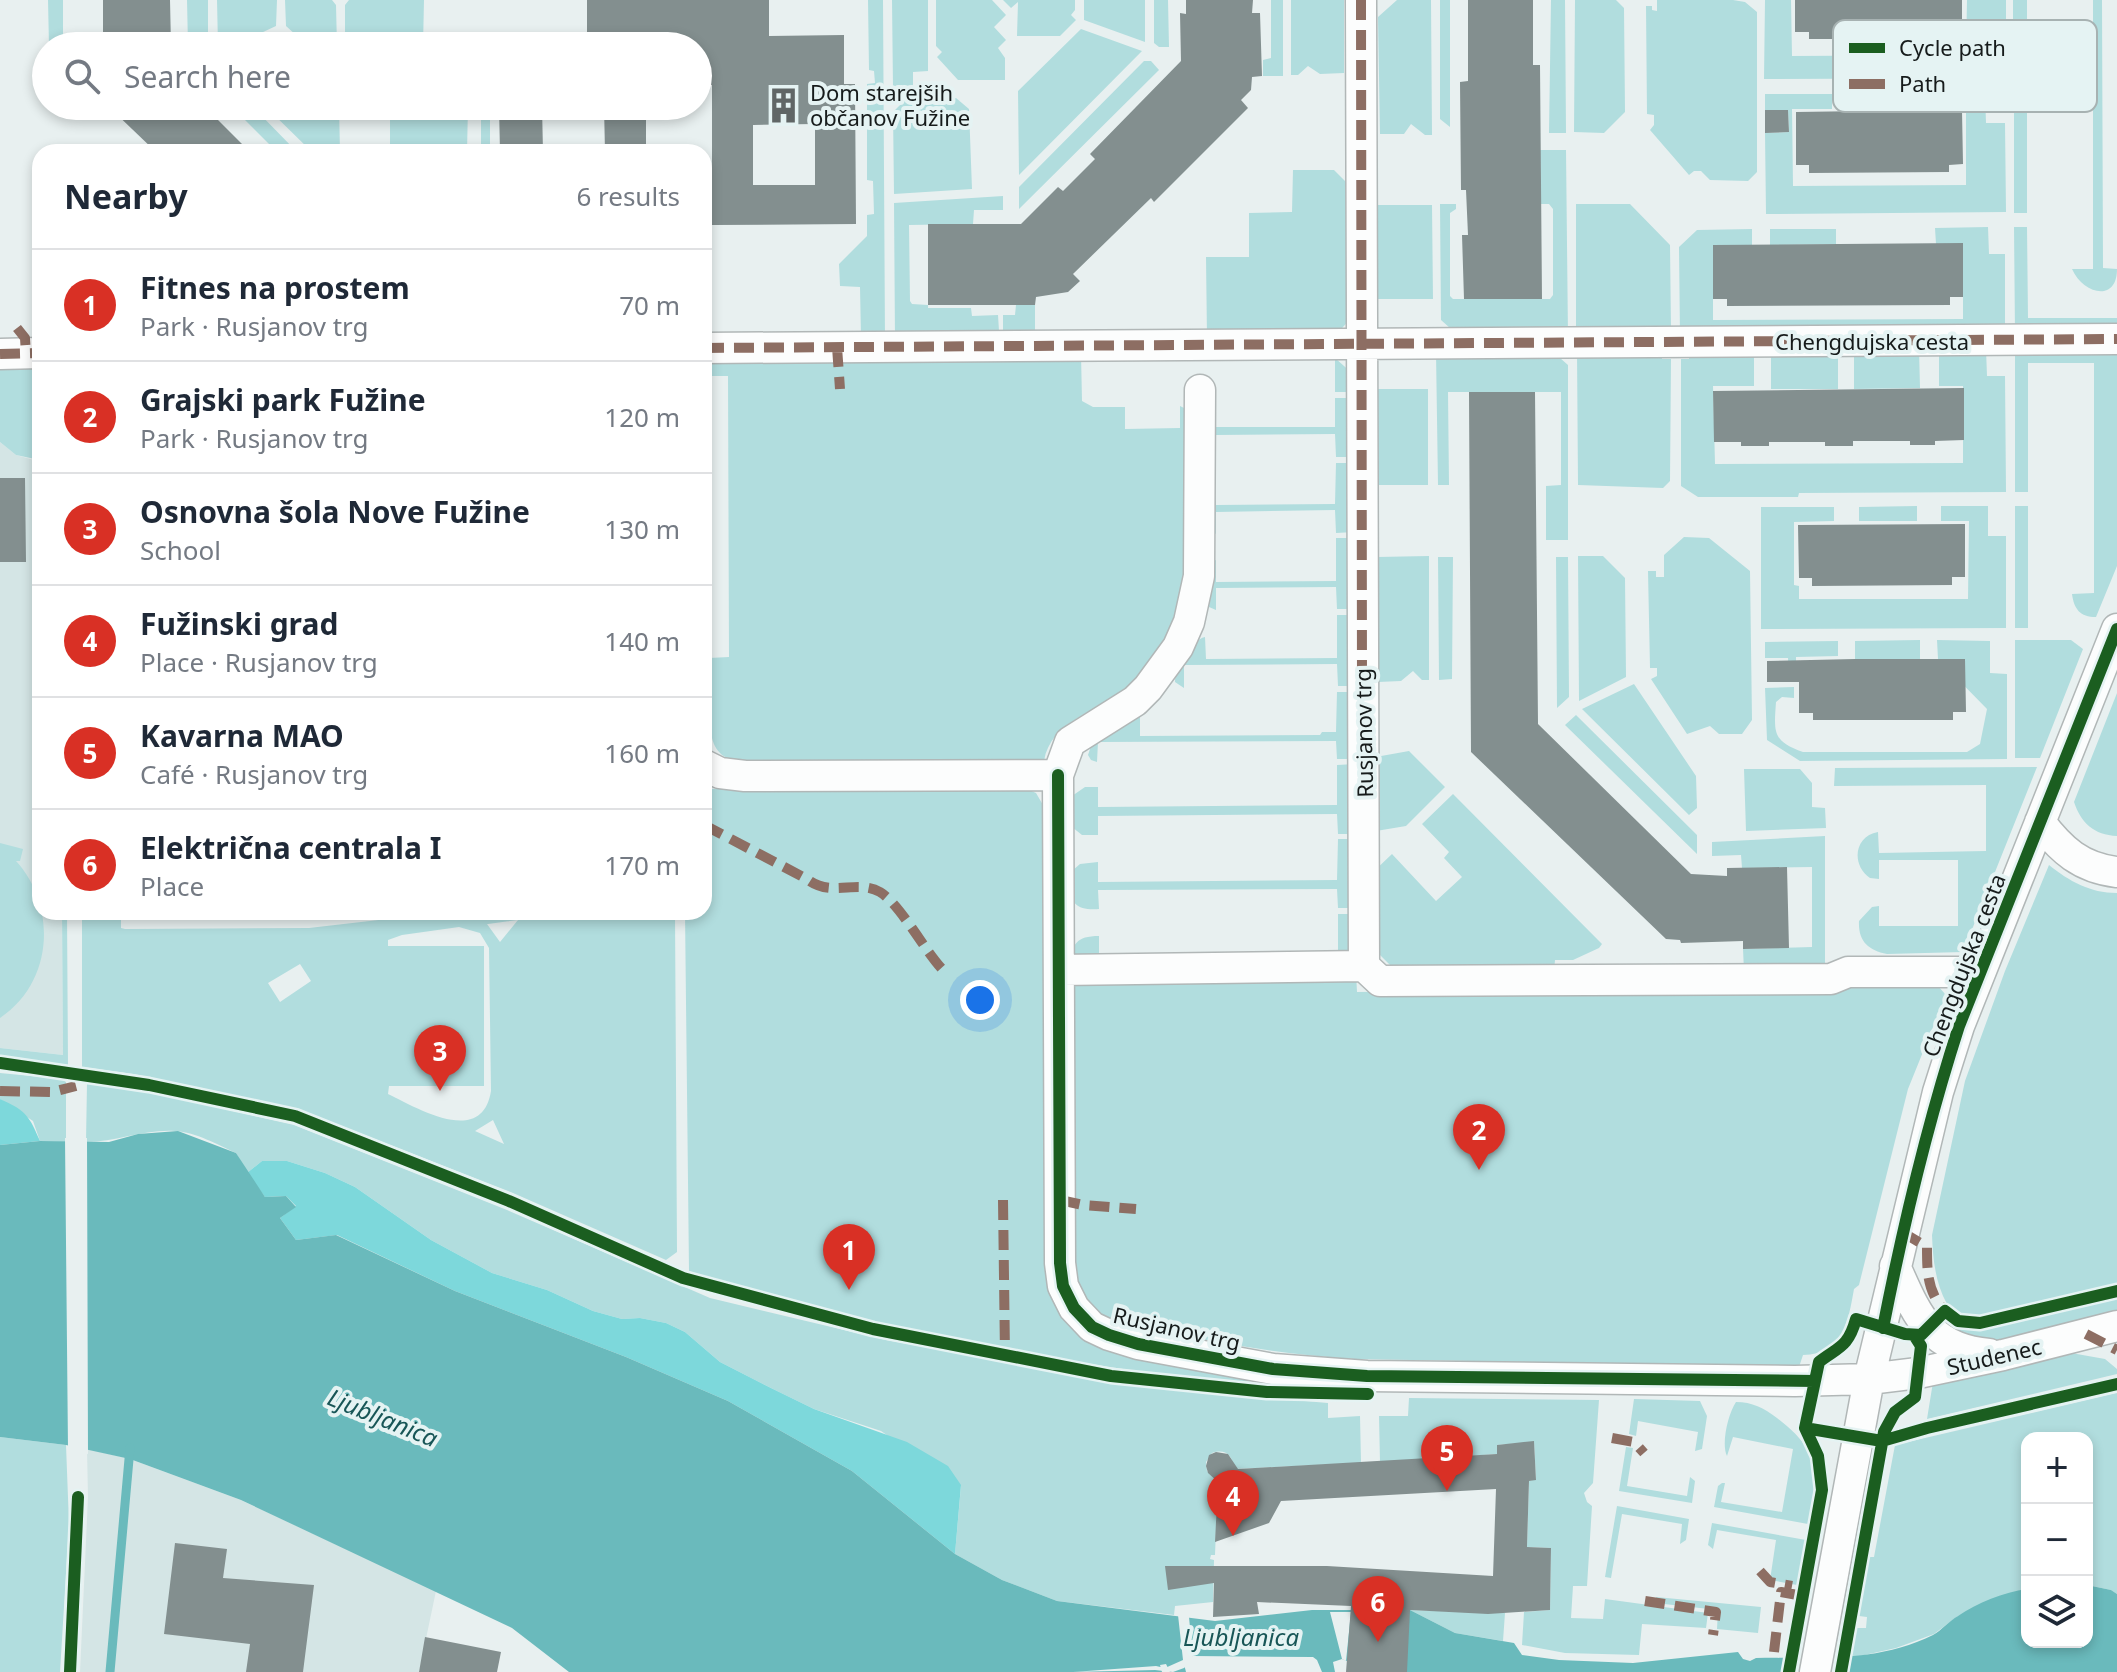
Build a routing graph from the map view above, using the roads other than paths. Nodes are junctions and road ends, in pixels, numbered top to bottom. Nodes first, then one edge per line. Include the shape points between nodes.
1 (1361, 0) edge
2 (2117, 339) edge
3 (1362, 344) junction
4 (712, 348) edge
5 (32, 353) edge
6 (0, 354) edge
7 (1200, 390) dead end
8 (2117, 629) edge
9 (712, 769) edge
10 (1058, 775) junction
11 (2040, 822) junction
12 (2117, 872) edge
13 (1364, 966) junction
14 (1059, 970) junction
15 (1980, 972) junction
16 (1895, 1266) junction
17 (2117, 1326) edge
18 (2003, 1355) junction
19 (1869, 1379) junction
20 (1815, 1672) edge

1 - 3 street, Rusjanov trg
2 - 3 street, Chengdujska cesta
3 - 4 street
3 - 13 street, Rusjanov trg
5 - 6 street
7 - 10 street via 1199,576 1189,622 1148,688 1070,742
8 - 11 street, Chengdujska cesta
9 - 10 street via 745,776
10 - 14 street, Rusjanov trg
11 - 12 street via 2068,855
11 - 15 street, Chengdujska cesta
13 - 14 street
13 - 15 street via 1380,981 1831,979 1848,972
14 - 19 street, Rusjanov trg via 1060,1263 1063,1286 1092,1327 1138,1344 1273,1369 1351,1375
15 - 16 street, Chengdujska cesta via 1938,1092
16 - 18 street via 1917,1314 1937,1337 1960,1349
16 - 19 street, Chengdujska cesta
17 - 18 street, Studenec
18 - 19 street, Studenec
19 - 20 street, Chengdujska cesta

